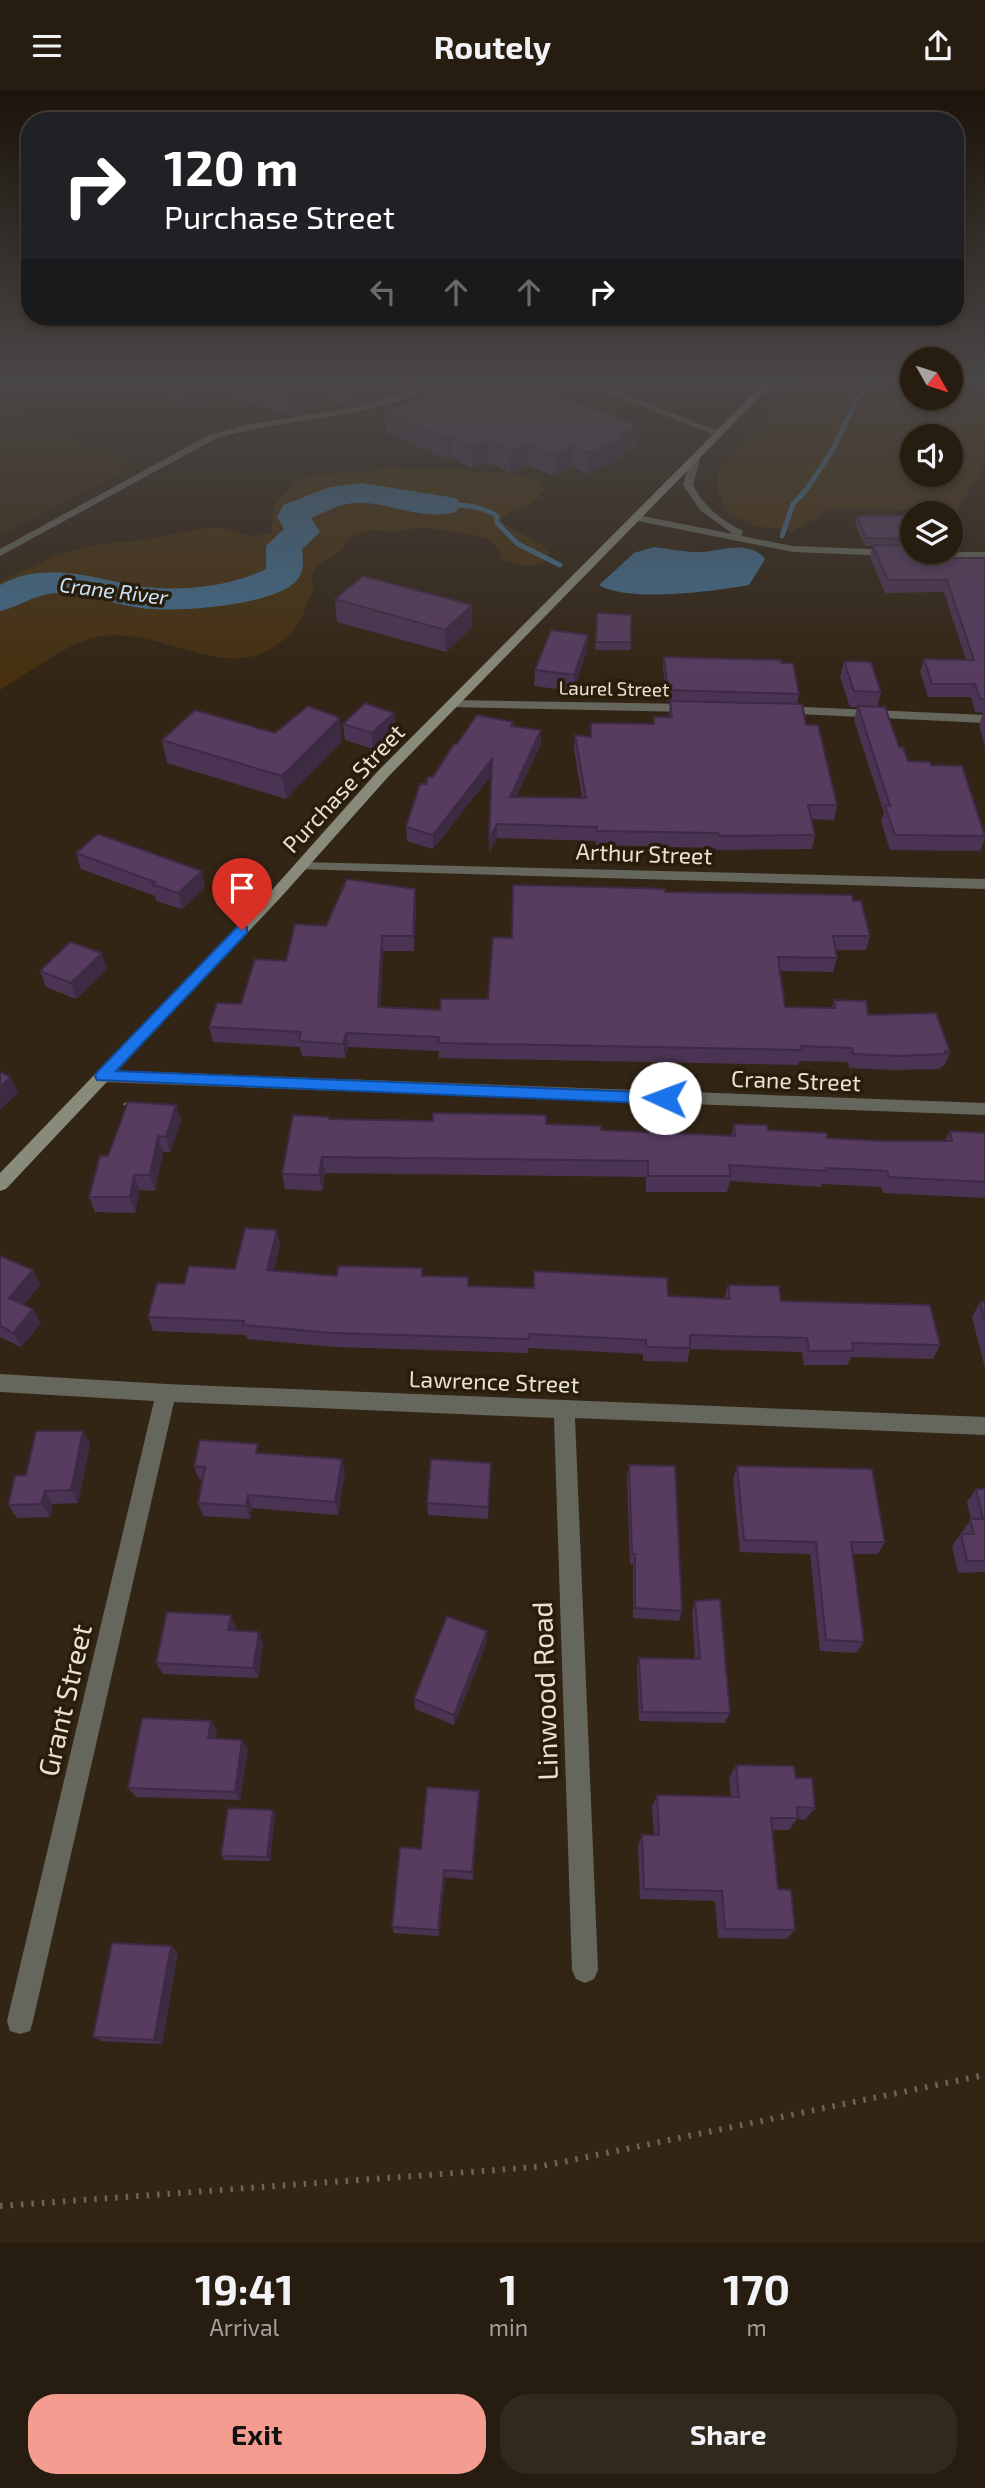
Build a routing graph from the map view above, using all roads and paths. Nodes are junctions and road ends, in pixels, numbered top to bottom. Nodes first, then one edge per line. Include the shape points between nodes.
1 (138, 477) edge
2 (678, 477) edge
3 (690, 477) edge
4 (637, 518) junction
5 (765, 544) junction
6 (0, 553) edge
7 (900, 553) edge
8 (963, 554) edge
9 (985, 555) edge
10 (453, 704) junction
11 (697, 708) edge
12 (765, 710) edge
13 (985, 719) edge
14 (301, 866) junction
15 (985, 884) edge
16 (102, 1076) junction
17 (985, 1109) edge
18 (0, 1184) edge
19 (0, 1383) edge
20 (166, 1393) junction
21 (564, 1408) junction
22 (985, 1426) edge
23 (585, 1971) dead end
24 (20, 2021) dead end
25 (985, 2075) edge
26 (0, 2206) edge

1 - 6 street
2 - 4 street, Purchase Street
3 - 5 street via 694,499 720,523
4 - 5 street
4 - 10 street, Purchase Street
5 - 7 street via 821,552
8 - 9 street
10 - 11 street, Laurel Street
10 - 14 street, Purchase Street
12 - 13 street
14 - 15 street, Arthur Street
14 - 16 street, Purchase Street
16 - 17 street, Crane Street
16 - 18 street, Purchase Street
19 - 20 street, Lawrence Street
20 - 21 street, Lawrence Street
20 - 24 street, Grant Street
21 - 22 street, Lawrence Street
21 - 23 street, Linwood Road
25 - 26 path via 538,2167

